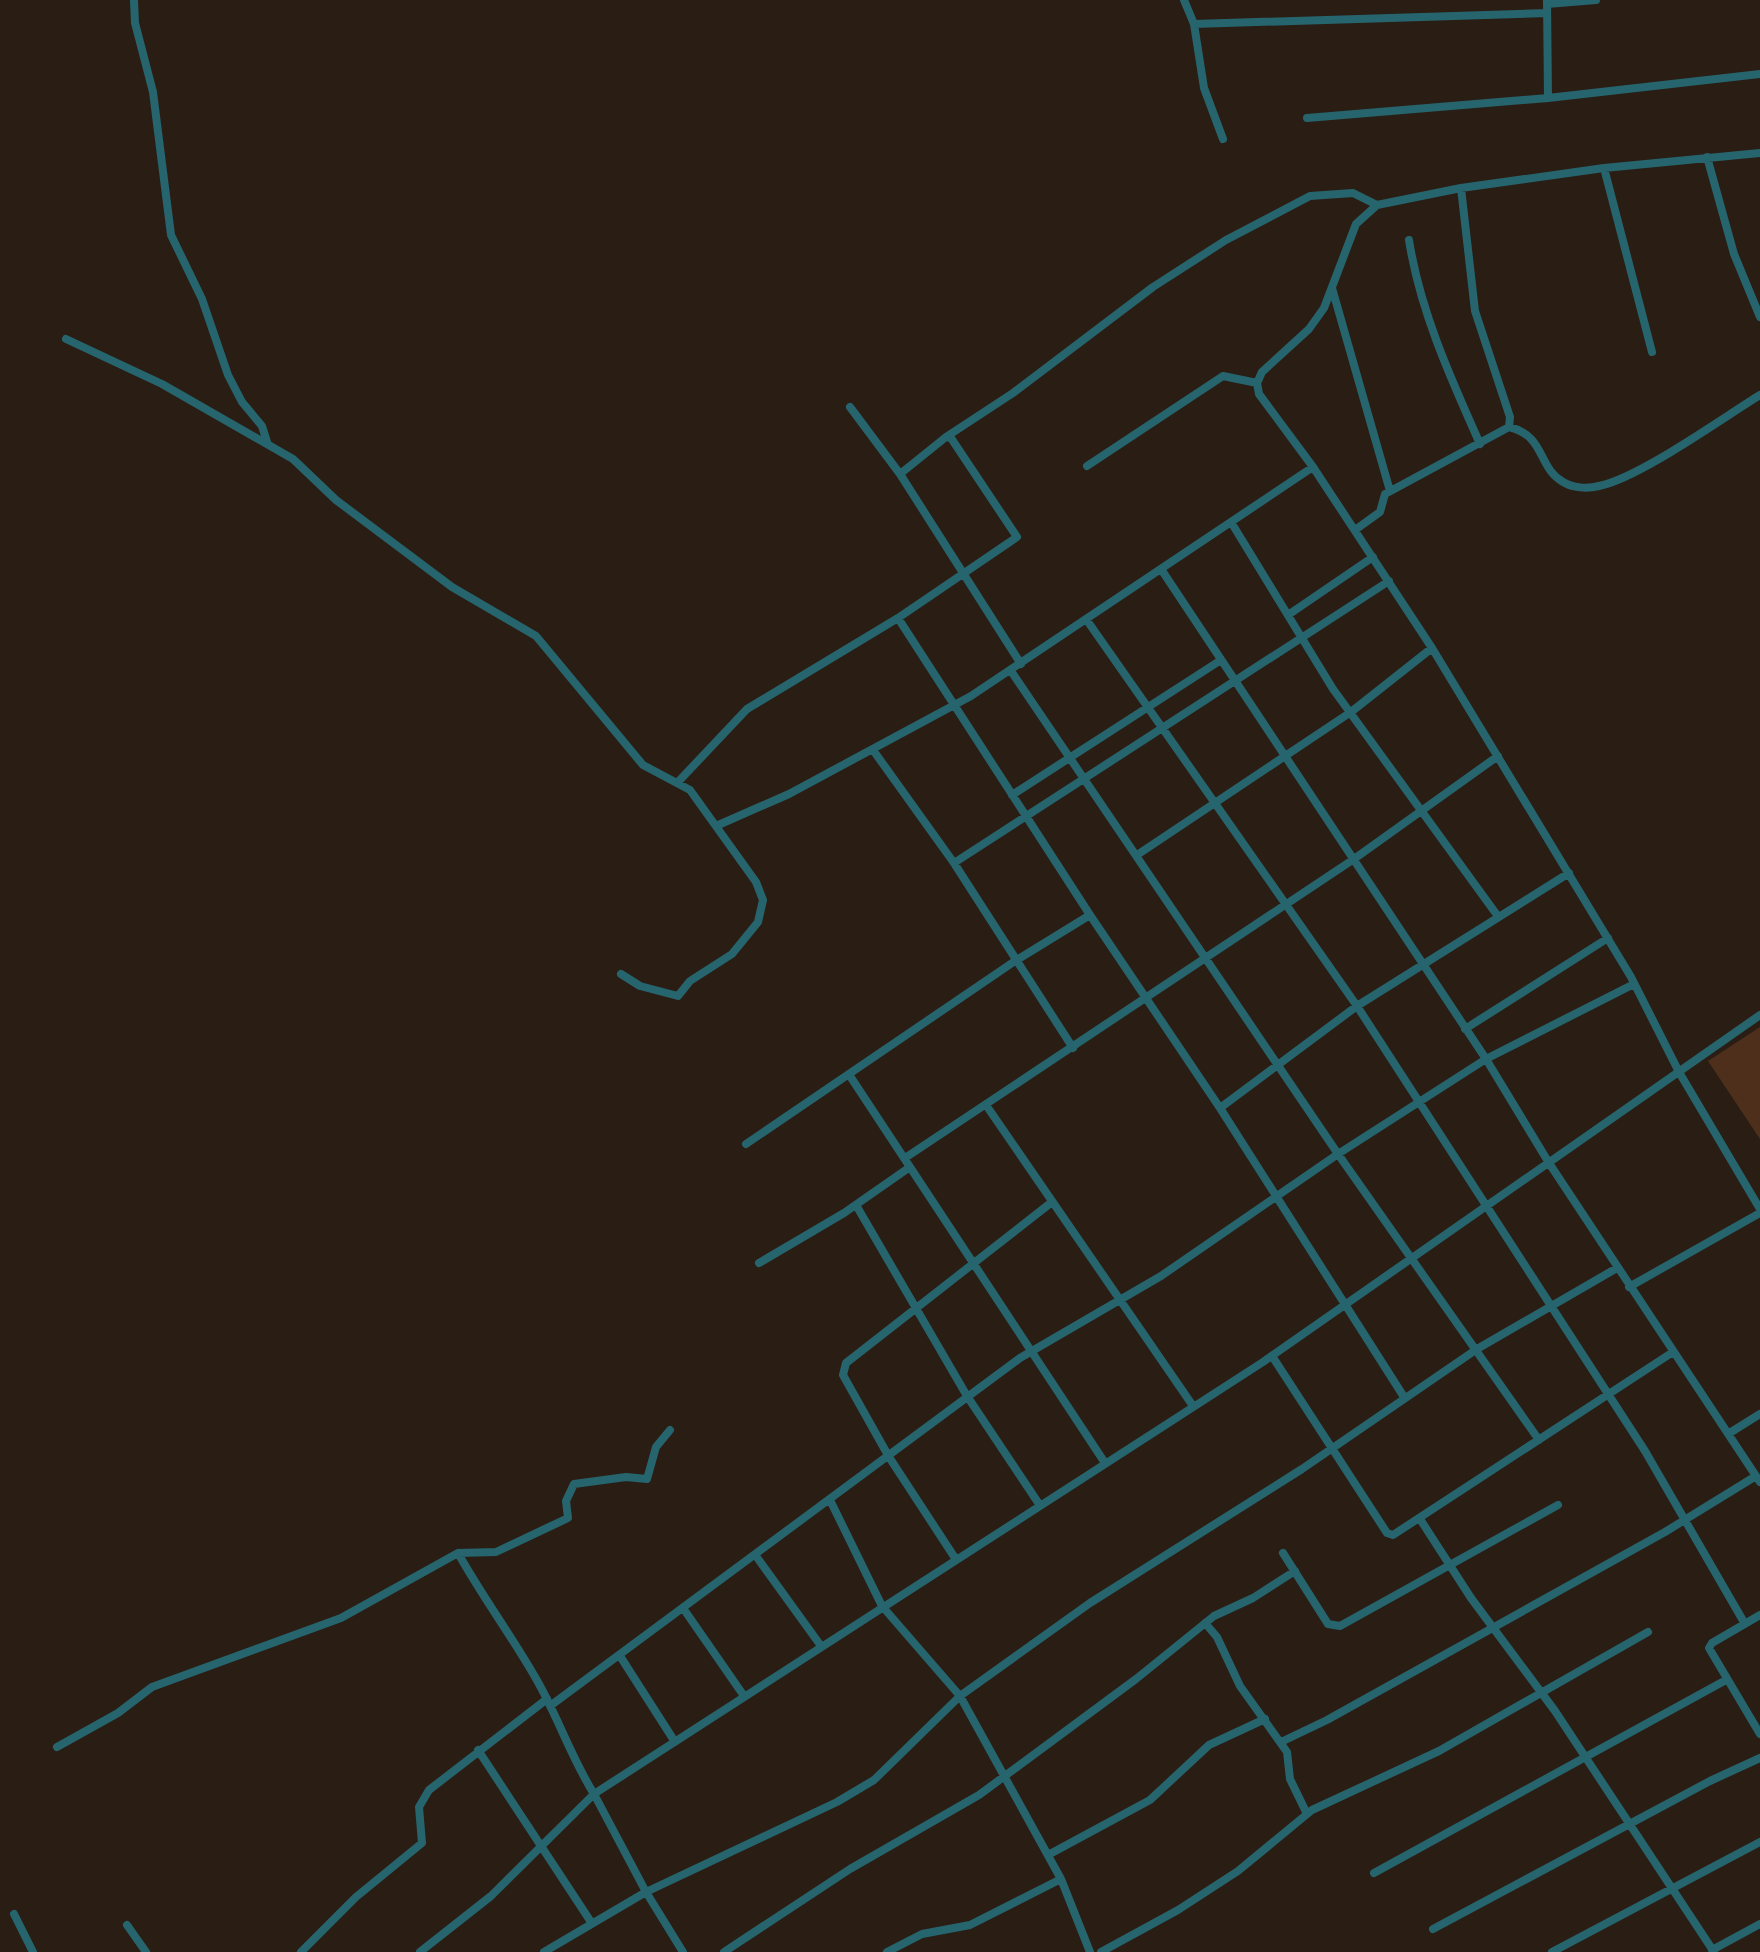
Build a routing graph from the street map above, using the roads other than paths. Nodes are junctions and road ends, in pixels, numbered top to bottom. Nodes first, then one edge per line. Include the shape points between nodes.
1 (134, 0) edge
2 (1184, 0) edge
3 (1596, 0) edge
4 (1547, 5) edge
5 (1194, 24) junction
6 (1760, 74) edge
7 (1548, 98) junction
8 (1307, 118) dead end
9 (1223, 139) dead end
10 (1760, 153) edge
11 (1707, 157) junction
12 (1604, 168) junction
13 (1461, 188) junction
14 (1377, 205) junction
15 (1409, 240) dead end
16 (1332, 287) junction
17 (1760, 317) edge
18 (66, 339) dead end
19 (1652, 352) dead end
20 (1257, 383) junction
21 (1760, 395) edge
22 (850, 407) dead end
23 (1509, 427) junction
24 (946, 437) junction
25 (267, 442) junction
26 (1480, 444) junction
27 (1087, 466) dead end
28 (1313, 467) junction
29 (900, 474) junction
30 (1390, 491) junction
31 (1231, 522) junction
32 (1355, 530) junction
33 (1373, 557) junction
34 (1161, 569) junction
35 (964, 572) junction
36 (1389, 581) junction
37 (1288, 615) junction
38 (898, 618) junction
39 (1086, 619) junction
40 (1301, 637) junction
41 (1432, 648) junction
42 (1221, 660) junction
43 (1021, 664) junction
44 (1011, 671) junction
45 (1234, 679) junction
46 (956, 704) junction
47 (1148, 707) junction
48 (1351, 712) junction
49 (1163, 728) junction
50 (873, 750) junction
51 (1498, 756) junction
52 (1284, 757) junction
53 (1071, 758) junction
54 (1086, 780) junction
55 (678, 782) junction
56 (1012, 795) junction
57 (1215, 803) junction
58 (1422, 810) junction
59 (1026, 817) junction
60 (716, 826) junction
61 (1137, 855) junction
62 (1354, 859) junction
63 (954, 863) junction
64 (1569, 873) junction
65 (1285, 903) junction
66 (1090, 915) junction
67 (1497, 915) junction
68 (1608, 938) junction
69 (1206, 957) junction
70 (1015, 961) junction
71 (1422, 965) junction
72 (621, 974) dead end
73 (1634, 984) junction
74 (1146, 1000) junction
75 (1357, 1006) junction
76 (1760, 1015) edge
77 (1465, 1029) junction
78 (1073, 1048) junction
79 (1486, 1059) junction
80 (1278, 1062) junction
81 (1679, 1072) junction
82 (850, 1076) junction
83 (1417, 1103) junction
84 (986, 1105) junction
85 (1220, 1108) junction
86 (746, 1144) dead end
87 (1338, 1154) junction
88 (905, 1158) junction
89 (1549, 1163) junction
90 (910, 1167) junction
91 (1276, 1198) junction
92 (1052, 1202) junction
93 (856, 1205) junction
94 (1488, 1206) junction
95 (1760, 1211) edge
96 (1412, 1258) junction
97 (759, 1263) dead end
98 (974, 1264) junction
99 (1617, 1268) junction
100 (1629, 1287) junction
101 (1120, 1300) junction
102 (1343, 1304) junction
103 (1552, 1305) junction
104 (917, 1309) junction
105 (1477, 1349) junction
106 (1029, 1352) junction
107 (1673, 1352) junction
108 (1272, 1356) junction
109 (1608, 1395) junction
110 (967, 1396) junction
111 (1404, 1397) junction
112 (1193, 1406) junction
113 (1760, 1414) edge
114 (670, 1430) dead end
115 (1728, 1434) junction
116 (1539, 1440) junction
117 (1332, 1447) junction
118 (889, 1457) junction
119 (1105, 1463) junction
120 (1758, 1479) edge
121 (830, 1500) junction
122 (1039, 1504) junction
123 (1558, 1505) dead end
124 (1420, 1519) junction
125 (1687, 1519) junction
126 (458, 1553) junction
127 (1283, 1553) dead end
128 (756, 1556) junction
129 (955, 1558) junction
130 (1449, 1564) junction
131 (1295, 1571) junction
132 (882, 1606) junction
133 (683, 1608) junction
134 (1760, 1615) edge
135 (1205, 1623) junction
136 (1745, 1624) junction
137 (1493, 1627) junction
138 (1648, 1632) dead end
139 (821, 1646) junction
140 (620, 1656) junction
141 (1726, 1680) junction
142 (1541, 1691) junction
143 (744, 1696) junction
144 (960, 1696) junction
145 (549, 1702) junction
146 (1265, 1719) junction
147 (1760, 1734) edge
148 (675, 1742) junction
149 (1281, 1742) junction
150 (57, 1747) dead end
151 (478, 1750) junction
152 (1583, 1757) junction
153 (1760, 1758) edge
154 (1006, 1775) junction
155 (594, 1794) junction
156 (1307, 1814) junction
157 (1629, 1824) junction
158 (1760, 1842) edge
159 (542, 1845) junction
160 (1048, 1855) junction
161 (1374, 1873) dead end
162 (1061, 1879) junction
163 (1672, 1890) junction
164 (646, 1892) junction
165 (14, 1914) dead end
166 (591, 1922) junction
167 (1760, 1924) edge
168 (127, 1925) dead end
169 (1433, 1929) dead end
170 (1713, 1951) edge
171 (33, 1952) edge
172 (146, 1952) edge
173 (301, 1952) edge
174 (420, 1952) edge
175 (544, 1952) edge
176 (683, 1952) edge
177 (724, 1952) edge
178 (887, 1952) edge
179 (1090, 1952) edge
180 (1101, 1952) edge
181 (1552, 1952) edge

1 - 25 street via 153,92 171,235 202,299 228,375
2 - 5 street
3 - 4 street
4 - 5 street
4 - 7 street
5 - 9 street via 1204,88
6 - 7 street
7 - 8 street
10 - 11 street
11 - 12 street
11 - 17 street via 1734,254
12 - 13 street
12 - 19 street
13 - 14 street
13 - 23 street via 1475,311
14 - 16 street via 1356,224
14 - 24 street via 1353,193 1310,196 1226,240
15 - 26 street via 1438,343
16 - 20 street via 1309,329 1262,372
16 - 30 street
18 - 25 street via 136,370
20 - 27 street via 1223,376
20 - 28 street via 1259,394
21 - 23 street via 1650,462 1583,488 1560,481 1531,437
22 - 29 street
23 - 26 street
24 - 29 street
24 - 35 street via 956,442 1017,537
25 - 55 street via 452,587 536,636 643,765
26 - 30 street
28 - 31 street
28 - 32 street
29 - 35 street
30 - 32 street via 1380,512
31 - 34 street
31 - 37 street
32 - 33 street
33 - 36 street
33 - 37 street
34 - 39 street
34 - 42 street
35 - 38 street
35 - 43 street
36 - 40 street
36 - 41 street
37 - 40 street
38 - 46 street
38 - 55 street via 747,709
39 - 43 street
39 - 47 street
40 - 45 street
40 - 48 street
41 - 48 street
41 - 51 street
42 - 45 street
42 - 47 street
43 - 44 street
44 - 46 street
44 - 53 street
45 - 49 street
45 - 52 street
46 - 50 street
46 - 56 street
47 - 49 street
47 - 53 street
48 - 52 street
48 - 58 street
49 - 54 street
49 - 57 street
50 - 60 street
50 - 63 street
51 - 58 street
51 - 64 street
52 - 57 street
52 - 62 street
53 - 54 street
53 - 56 street
54 - 59 street
54 - 61 street
55 - 60 street
56 - 59 street
57 - 61 street
57 - 65 street
58 - 62 street
58 - 67 street
59 - 63 street
59 - 66 street
60 - 72 street via 756,882 763,900 758,922 732,954 690,981 678,996 640,986
61 - 69 street
62 - 65 street
62 - 71 street
63 - 70 street
64 - 67 street
64 - 68 street
65 - 69 street
65 - 75 street
66 - 70 street
66 - 74 street
67 - 71 street
68 - 73 street
68 - 77 street
69 - 74 street
69 - 80 street
70 - 78 street
70 - 82 street
71 - 75 street
71 - 77 street
73 - 79 street
73 - 81 street
74 - 78 street
74 - 85 street
75 - 80 street
75 - 83 street
76 - 81 street
77 - 79 street
78 - 84 street
79 - 83 street
79 - 89 street
80 - 85 street
80 - 87 street
81 - 89 street
81 - 95 street
82 - 86 street
82 - 88 street
83 - 87 street
83 - 94 street
84 - 88 street
84 - 92 street
85 - 91 street
87 - 91 street
87 - 96 street
88 - 90 street
89 - 94 street
89 - 99 street
90 - 93 street
90 - 98 street
91 - 101 street
91 - 102 street
92 - 98 street
92 - 101 street
93 - 97 street
93 - 104 street
94 - 96 street
94 - 103 street
95 - 100 street
96 - 102 street
96 - 105 street
98 - 104 street
98 - 106 street
99 - 100 street
99 - 103 street
100 - 107 street
101 - 106 street
101 - 112 street
102 - 108 street
102 - 111 street
103 - 105 street
103 - 109 street
104 - 110 street
104 - 118 street via 846,1363 843,1375
105 - 111 street
105 - 116 street
106 - 110 street
106 - 119 street
107 - 109 street
107 - 115 street
108 - 112 street
108 - 117 street
109 - 116 street
109 - 125 street
110 - 118 street
110 - 122 street
111 - 117 street
112 - 119 street
113 - 115 street
114 - 126 street via 656,1447 647,1479 574,1484 566,1501 568,1518 496,1552
115 - 120 street
116 - 124 street
117 - 124 street via 1387,1533 1398,1534
117 - 144 street via 1090,1603
118 - 121 street
118 - 129 street
119 - 122 street
120 - 125 street
121 - 128 street
121 - 132 street
122 - 129 street
123 - 130 street
124 - 130 street
125 - 136 street
125 - 137 street
126 - 145 street
126 - 150 street via 341,1618 152,1687
127 - 131 street
128 - 133 street
128 - 139 street
129 - 132 street
130 - 131 street via 1333,1626
130 - 137 street
131 - 135 street
132 - 139 street
132 - 144 street
133 - 140 street
133 - 143 street
134 - 136 street
135 - 146 street
135 - 154 street
136 - 141 street via 1709,1648
137 - 142 street
137 - 149 street
138 - 142 street
139 - 143 street
140 - 145 street
140 - 148 street
141 - 147 street
141 - 152 street
142 - 152 street
142 - 156 street via 1439,1751
143 - 148 street
144 - 154 street
144 - 164 street via 874,1780
145 - 151 street
145 - 155 street
146 - 149 street
146 - 160 street via 1209,1745 1150,1800
148 - 155 street
149 - 156 street via 1290,1760 1295,1795
151 - 159 street
151 - 173 street via 422,1798 422,1843 356,1897
152 - 157 street
152 - 161 street
153 - 157 street
154 - 160 street
154 - 177 street
155 - 159 street
155 - 164 street
156 - 180 street via 1238,1871
157 - 163 street
157 - 169 street
158 - 163 street
159 - 166 street
159 - 174 street via 491,1896
160 - 162 street
162 - 178 street via 970,1925 922,1934
162 - 179 street
163 - 170 street
163 - 181 street
164 - 166 street
164 - 176 street
165 - 171 street
166 - 175 street
167 - 170 street
168 - 172 street

